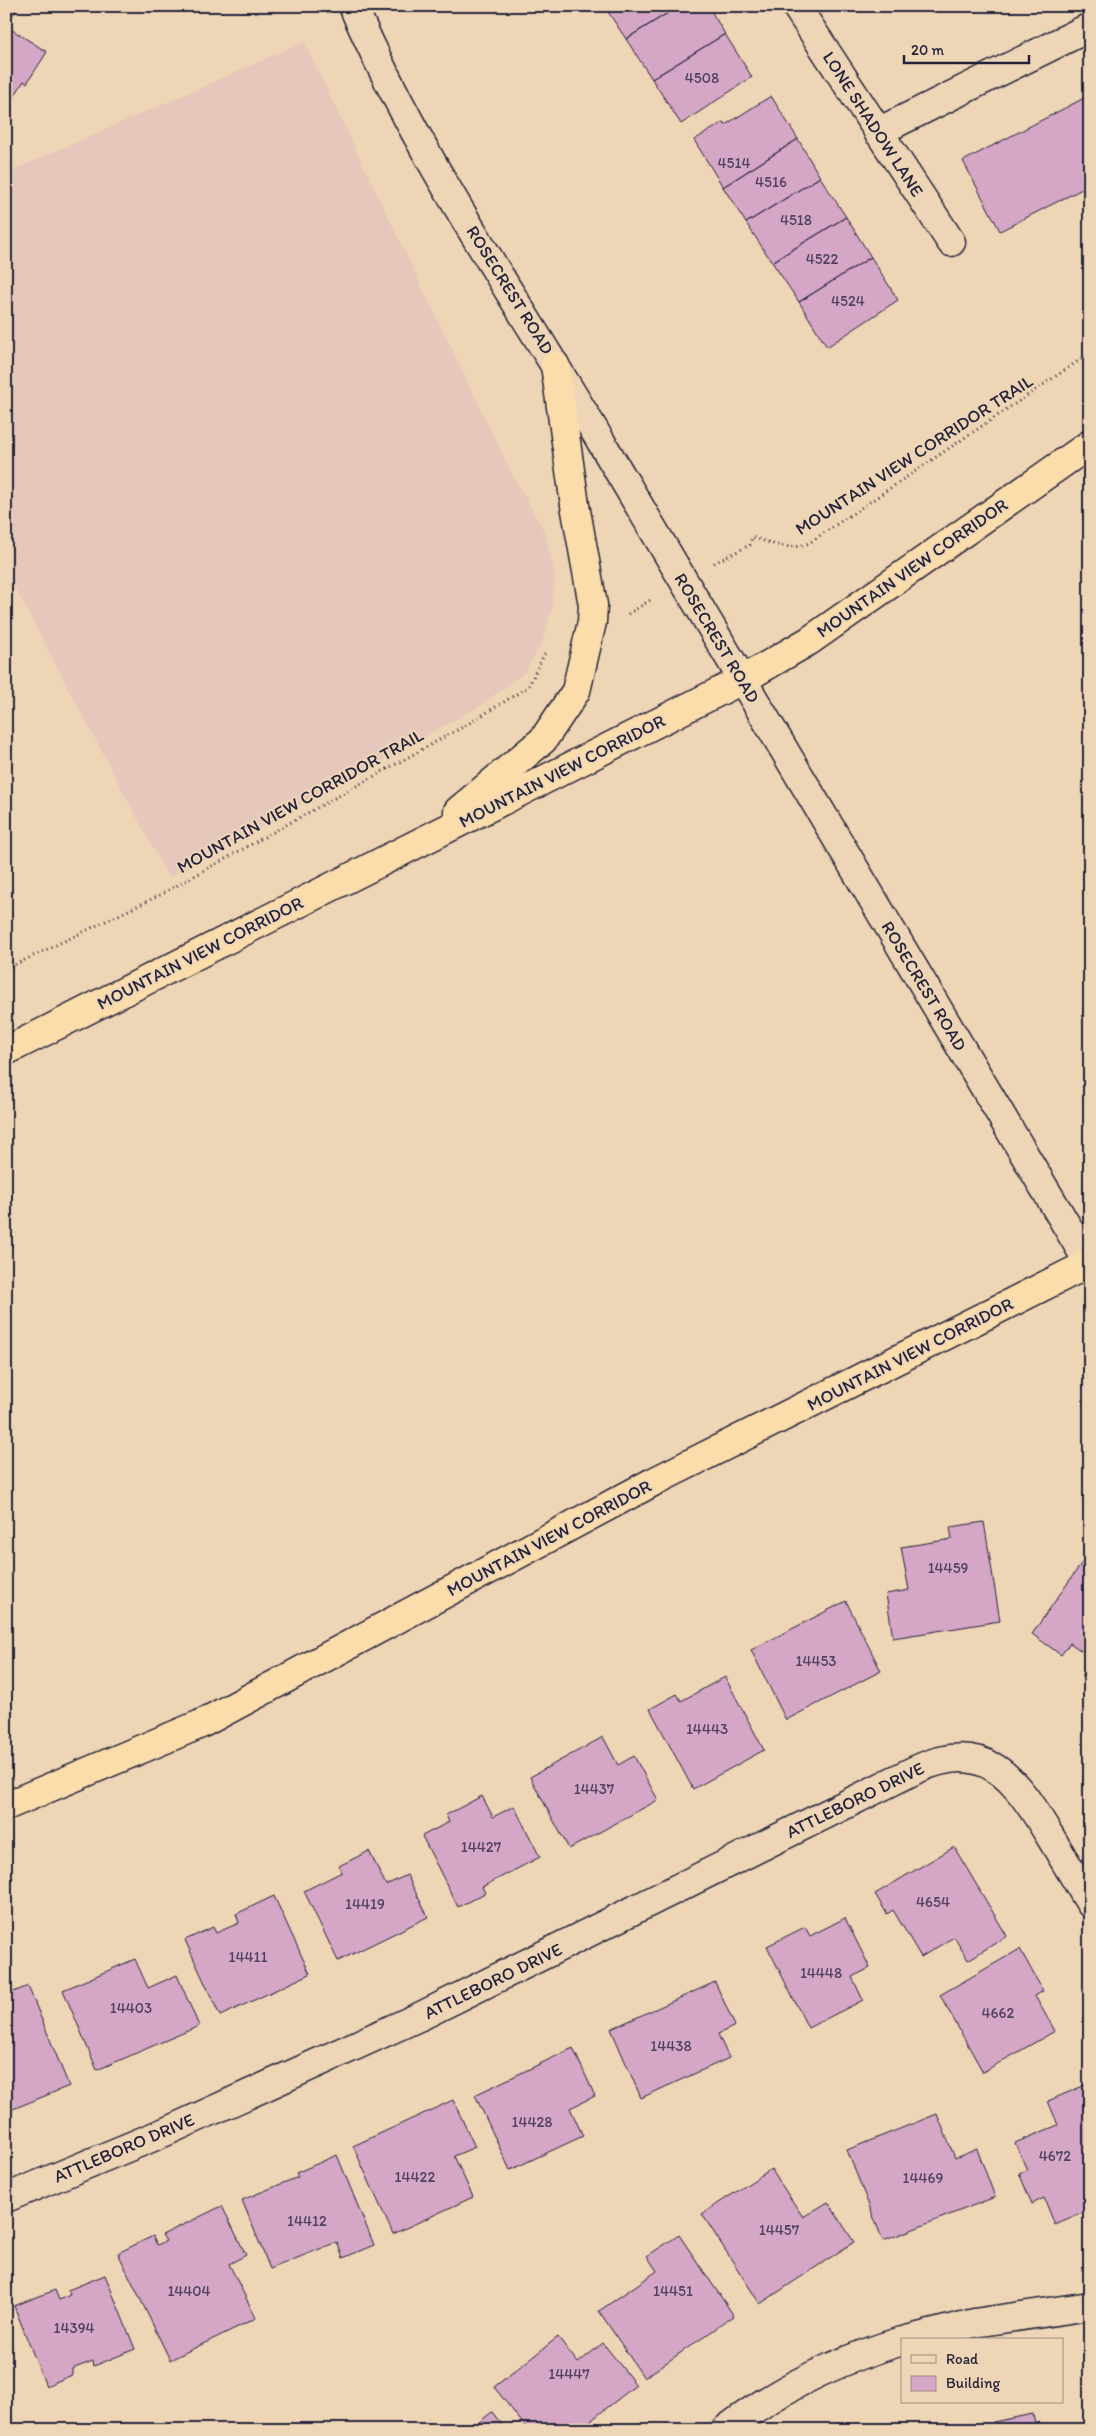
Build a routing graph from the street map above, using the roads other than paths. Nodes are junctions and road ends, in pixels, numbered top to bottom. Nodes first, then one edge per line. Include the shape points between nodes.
1 (353, 6) edge
2 (796, 6) edge
3 (1090, 27) edge
4 (878, 132) junction
5 (951, 242) dead end
6 (555, 365) junction
7 (1090, 444) edge
8 (742, 680) junction
9 (423, 841) junction
10 (6, 1051) edge
11 (1090, 1264) edge
12 (6, 1806) edge
13 (1090, 1903) edge
14 (6, 2198) edge
15 (1090, 2306) edge
16 (914, 2338) edge
17 (901, 2341) edge
18 (725, 2430) edge

1 - 6 street, ROSECREST ROAD via 380,68 444,183
2 - 4 street, LONE SHADOW LANE
3 - 4 street
4 - 5 street, LONE SHADOW LANE
6 - 8 street, ROSECREST ROAD
6 - 9 highway via 593,605 576,691 543,740
7 - 8 highway, MOUNTAIN VIEW CORRIDOR via 808,641
8 - 9 highway, MOUNTAIN VIEW CORRIDOR
8 - 11 street, ROSECREST ROAD
9 - 10 highway, MOUNTAIN VIEW CORRIDOR
11 - 12 highway, MOUNTAIN VIEW CORRIDOR via 653,1482 201,1724
13 - 14 street, ATTLEBORO DRIVE via 1021,1791 1006,1776 974,1759 958,1757 929,1763 423,2015 165,2132
15 - 16 street via 974,2323
17 - 18 street via 875,2349 774,2396

